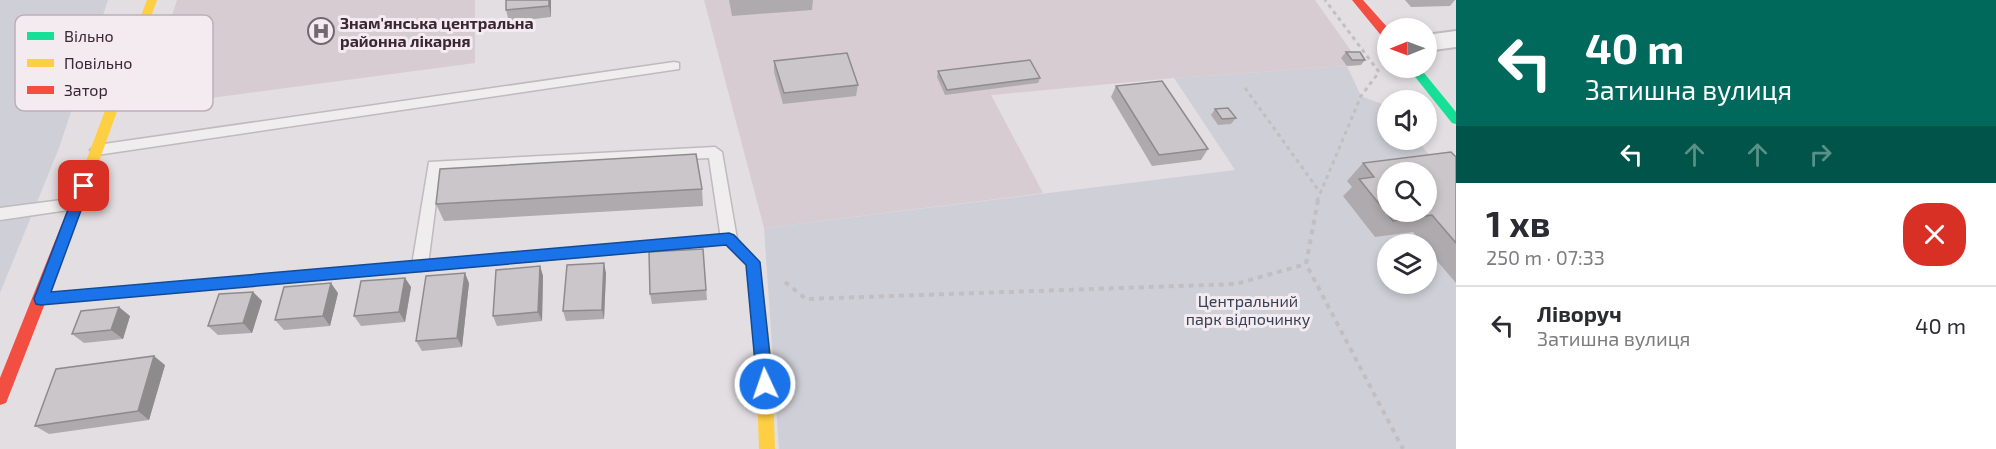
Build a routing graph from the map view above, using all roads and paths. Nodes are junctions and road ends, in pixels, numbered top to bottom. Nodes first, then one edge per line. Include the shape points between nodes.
1 (152, 0) edge
2 (1325, 0) edge
3 (1357, 0) edge
4 (146, 15) edge
5 (1377, 23) edge
6 (1456, 39) edge
7 (1437, 42) edge
8 (674, 66) dead end
9 (1422, 78) edge
10 (1245, 88) dead end
11 (111, 111) edge
12 (1456, 120) edge
13 (97, 150) junction
14 (1319, 192) junction
15 (77, 204) junction
16 (0, 214) edge
17 (729, 239) junction
18 (1306, 264) junction
19 (420, 265) junction
20 (781, 279) dead end
21 (41, 299) junction
22 (0, 398) edge
23 (767, 449) edge
24 (1403, 449) edge

1 - 4 street
2 - 14 path via 1379,72 1360,96
3 - 5 street
6 - 7 street
8 - 13 lane
9 - 12 street
10 - 14 path
11 - 13 street
13 - 15 street
14 - 18 path
15 - 16 lane
15 - 21 street
17 - 19 street
17 - 19 lane via 715,152 434,166
17 - 23 street via 753,262 764,362
18 - 20 path via 1236,284 818,299 806,299
18 - 24 path
19 - 21 street
21 - 22 street

